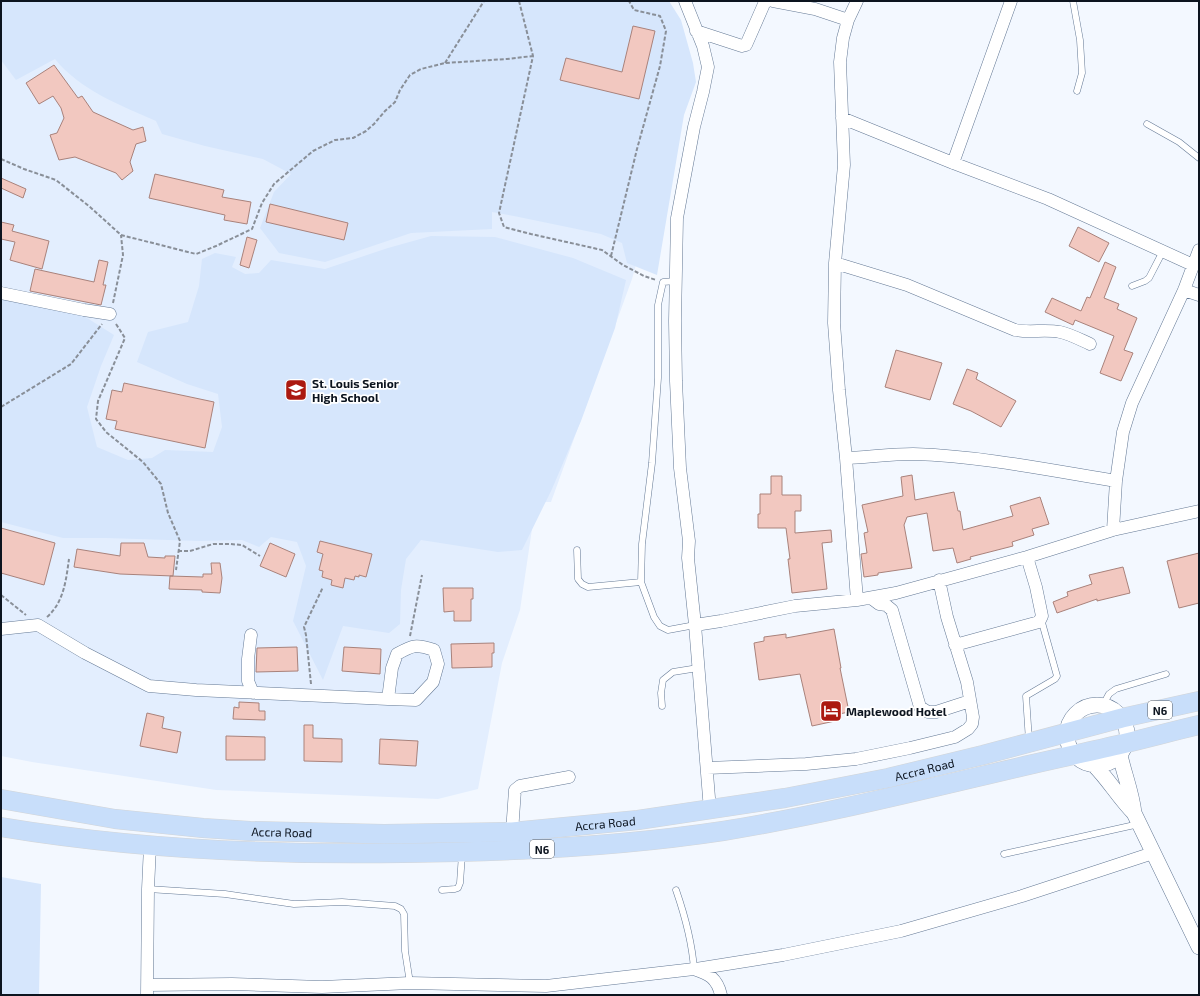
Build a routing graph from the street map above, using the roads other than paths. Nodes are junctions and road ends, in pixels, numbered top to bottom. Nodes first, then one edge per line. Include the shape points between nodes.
1 (685, 1) edge
2 (767, 1) edge
3 (774, 1) edge
4 (857, 1) edge
5 (1011, 1) edge
6 (1073, 1) edge
7 (848, 20) junction
8 (696, 31) junction
9 (1077, 91) dead end
10 (842, 118) junction
11 (1147, 124) dead end
12 (1199, 158) edge
13 (953, 163) junction
14 (1163, 250) junction
15 (1199, 250) edge
16 (836, 263) junction
17 (1193, 265) junction
18 (676, 281) junction
19 (1132, 286) dead end
20 (1184, 290) junction
21 (1, 292) edge
22 (1199, 295) edge
23 (110, 314) road end
24 (1090, 344) dead end
25 (846, 458) junction
26 (1116, 481) junction
27 (1199, 511) edge
28 (1113, 530) junction
29 (577, 550) dead end
30 (1027, 556) junction
31 (938, 580) junction
32 (641, 582) junction
33 (871, 598) junction
34 (858, 600) junction
35 (1041, 619) junction
36 (695, 625) junction
37 (1, 629) edge
38 (251, 636) dead end
39 (955, 645) junction
40 (698, 668) junction
41 (1166, 674) dead end
42 (253, 692) junction
43 (388, 699) junction
44 (970, 700) junction
45 (1199, 701) edge
46 (1103, 705) junction
47 (662, 706) dead end
48 (1122, 718) junction
49 (1199, 725) edge
50 (1066, 732) junction
51 (1029, 743) junction
52 (1123, 749) junction
53 (1074, 755) junction
54 (1094, 765) junction
55 (707, 768) junction
56 (569, 777) dead end
57 (1, 799) edge
58 (710, 810) junction
59 (1136, 818) junction
60 (1, 827) edge
61 (512, 832) junction
62 (150, 846) junction
63 (1153, 852) junction
64 (462, 853) junction
65 (1004, 854) dead end
66 (148, 889) junction
67 (442, 890) dead end
68 (676, 890) dead end
69 (1199, 947) edge
70 (694, 969) junction
71 (410, 983) junction
72 (147, 990) edge
73 (322, 991) edge
74 (547, 991) edge
75 (721, 995) edge

1 - 8 street
2 - 8 street via 746,45 742,46
3 - 7 street via 814,9
4 - 7 street
5 - 13 street
6 - 9 lane via 1080,40 1082,73
7 - 10 street via 840,62
8 - 18 street via 708,67 677,218
10 - 13 street
10 - 16 street via 844,165
11 - 12 lane via 1179,142
13 - 14 street via 1048,199
14 - 17 street
14 - 19 lane via 1149,278
15 - 17 street
16 - 24 street via 907,285 1015,330 1061,332
16 - 25 street via 834,323
17 - 20 street
18 - 32 lane via 663,282 658,305 658,378 652,463 642,544
18 - 36 street via 679,452
20 - 22 street
20 - 26 street via 1132,403 1123,432
21 - 23 street
25 - 26 street via 912,454 966,458
25 - 34 street
26 - 28 street
27 - 28 street
28 - 30 street
29 - 32 lane via 578,579 582,584 588,586
30 - 31 street
30 - 35 street via 1036,587
31 - 33 street
31 - 39 street
32 - 36 lane via 660,626 668,630
33 - 34 street
33 - 44 street via 892,610 920,707 928,712 936,712
34 - 36 street via 795,606
35 - 39 street via 1039,622
35 - 51 lane via 1057,676 1026,696
36 - 40 street
37 - 42 street via 38,625 84,653 149,686
38 - 42 street via 248,681
39 - 44 street
40 - 47 lane via 673,672 663,680
40 - 55 street
41 - 46 lane via 1116,689 1108,694
42 - 43 street
43 - 43 street via 416,700 433,682 438,664 434,650 421,646 409,647 397,654 392,668
44 - 55 street via 972,724 955,737 856,759
45 - 48 highway, Accra Road / N6
46 - 48 street
46 - 50 street via 1084,707 1070,721
48 - 50 highway, Accra Road / N6
48 - 52 street via 1128,734
49 - 52 highway, Accra Road / N6 via 1166,732
50 - 51 highway, Accra Road / N6
50 - 53 street
51 - 58 highway, Accra Road / N6 via 888,778
52 - 53 highway, Accra Road / N6
52 - 54 street via 1108,763
52 - 59 street via 1124,774
53 - 54 street
53 - 64 highway, Accra Road / N6 via 846,809 723,831 562,848
54 - 59 street via 1107,778
55 - 58 street
56 - 61 street via 520,786 515,790
57 - 61 highway, Accra Road / N6 via 115,819 250,831 384,834
58 - 61 highway, Accra Road / N6
59 - 63 street
59 - 65 lane
60 - 62 highway, Accra Road / N6
62 - 64 highway, Accra Road / N6 via 326,854
62 - 66 street
63 - 69 street
63 - 70 street via 1022,896 901,931 783,955
64 - 67 lane via 458,888
66 - 71 lane via 224,894 294,904 342,902 395,906 404,914 405,950
66 - 72 street
68 - 70 lane via 691,943
70 - 74 street
70 - 75 street via 716,981
71 - 73 street
71 - 74 street
72 - 73 street via 232,984

